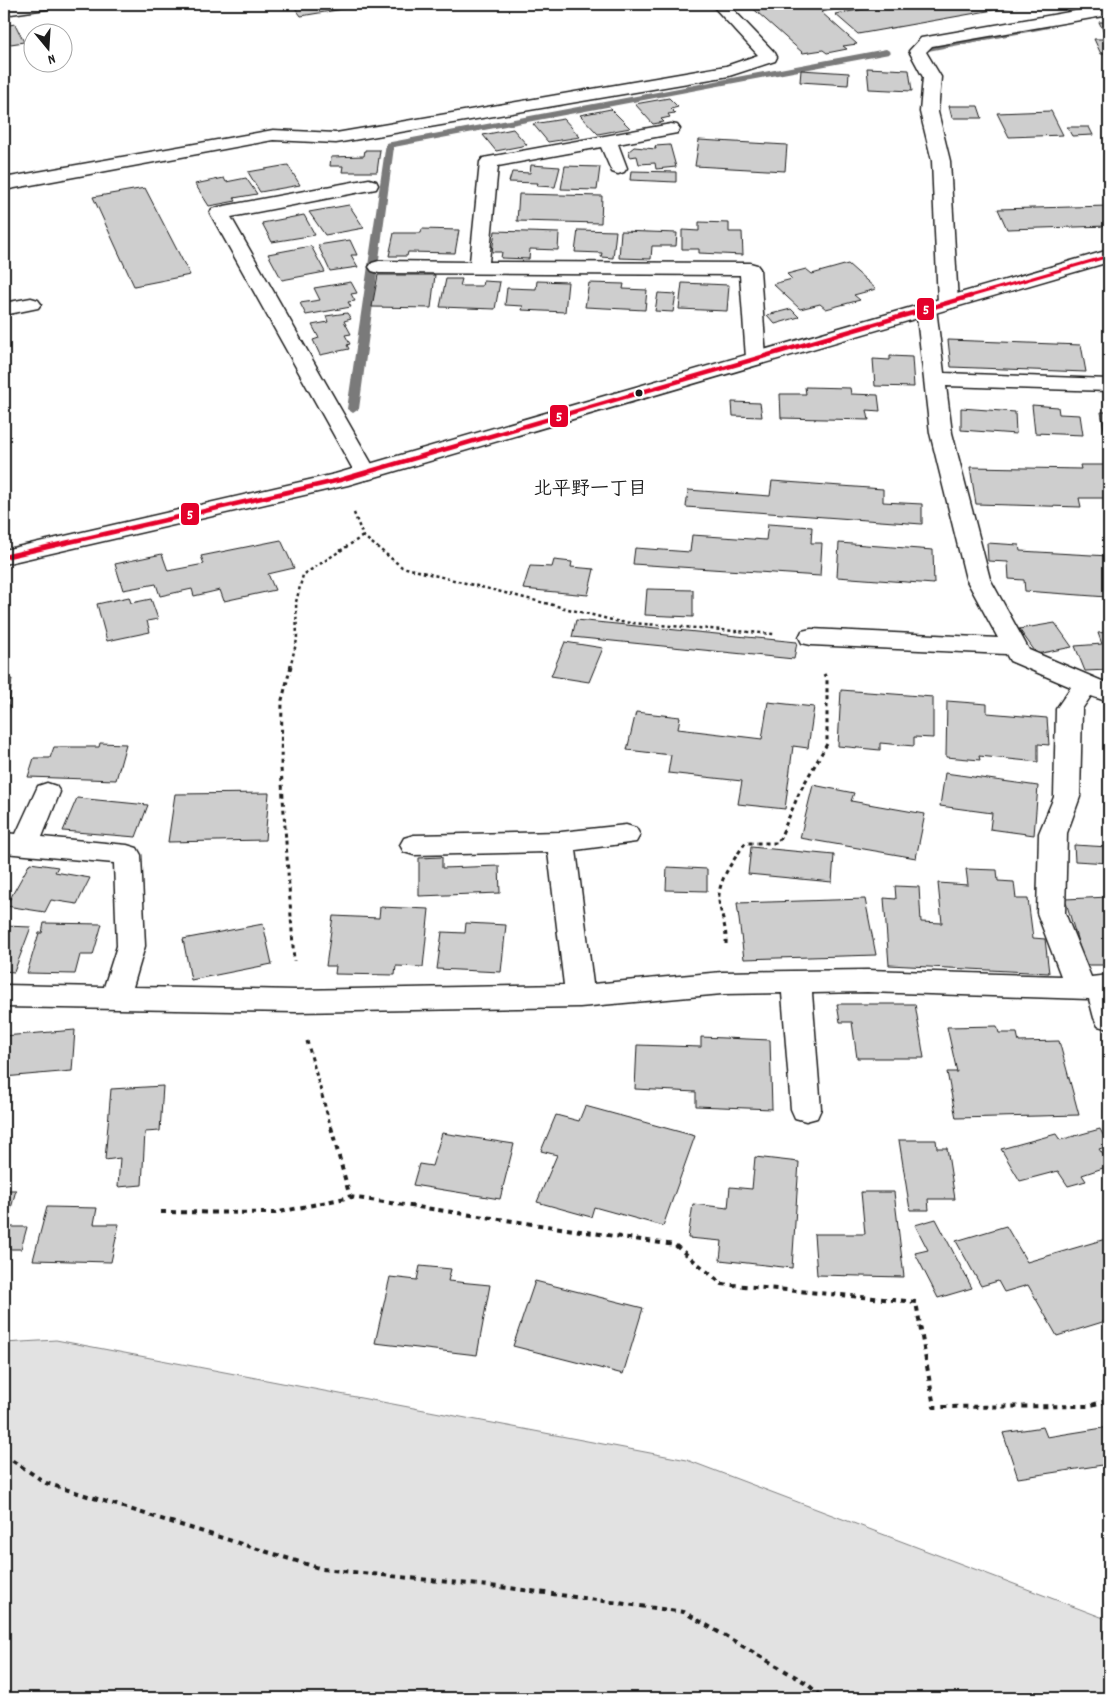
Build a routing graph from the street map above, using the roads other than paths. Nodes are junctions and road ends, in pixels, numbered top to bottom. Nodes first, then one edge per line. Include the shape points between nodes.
1 (46, 4) edge
2 (719, 4) edge
3 (4, 10) edge
4 (1109, 10) edge
5 (671, 129) dead end
6 (607, 140) junction
7 (618, 168) dead end
8 (4, 184) edge
9 (369, 185) dead end
10 (1109, 256) edge
11 (380, 267) dead end
12 (479, 267) junction
13 (948, 303) junction
14 (31, 304) dead end
15 (926, 308) junction
16 (4, 309) edge
17 (756, 358) junction
18 (934, 379) junction
19 (1109, 385) edge
20 (366, 473) junction
21 (4, 557) edge
22 (811, 636) road end
23 (1015, 647) junction
24 (1098, 689) edge
25 (47, 792) dead end
26 (626, 835) dead end
27 (561, 842) junction
28 (14, 844) edge
29 (414, 845) dead end
30 (796, 982) junction
31 (1097, 987) edge
32 (4, 996) edge
33 (580, 996) junction
34 (115, 998) junction
35 (1109, 1018) edge
36 (806, 1110) dead end

1 - 3 street
2 - 8 street via 769,57 729,71 336,138 273,135
4 - 13 street via 928,42 917,52 932,78 929,112 941,161
5 - 6 street
6 - 7 street
6 - 12 street via 489,162
9 - 20 street via 319,185 219,213
10 - 13 street
11 - 12 street
12 - 17 street via 750,269
13 - 15 street
14 - 16 street
15 - 17 street
15 - 18 street
17 - 20 street
18 - 19 street
18 - 23 street via 941,433 978,579
20 - 21 street
22 - 23 street
23 - 24 street via 1018,654
24 - 31 street via 1069,709 1067,797 1053,833 1051,913
25 - 28 street
26 - 27 street
27 - 29 street
27 - 33 street
28 - 34 street via 127,855 131,946
30 - 31 street
30 - 33 street via 722,983
30 - 36 street
31 - 35 street
32 - 34 street
33 - 34 street via 296,1001

